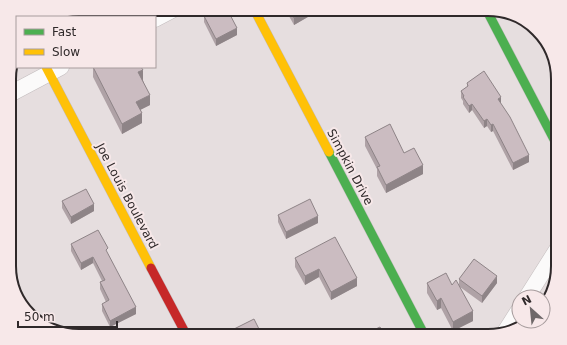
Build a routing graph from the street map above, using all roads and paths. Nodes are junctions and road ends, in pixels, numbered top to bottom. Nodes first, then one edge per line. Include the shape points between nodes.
1 (258, 16) edge
2 (490, 16) edge
3 (52, 69) edge
4 (16, 90) edge
5 (551, 134) edge
6 (551, 259) edge
7 (532, 289) edge
8 (183, 329) edge
9 (421, 329) edge

1 - 9 street, Simpkin Drive
2 - 5 street
3 - 4 street
3 - 8 street, Joe Louis Boulevard
6 - 7 street

